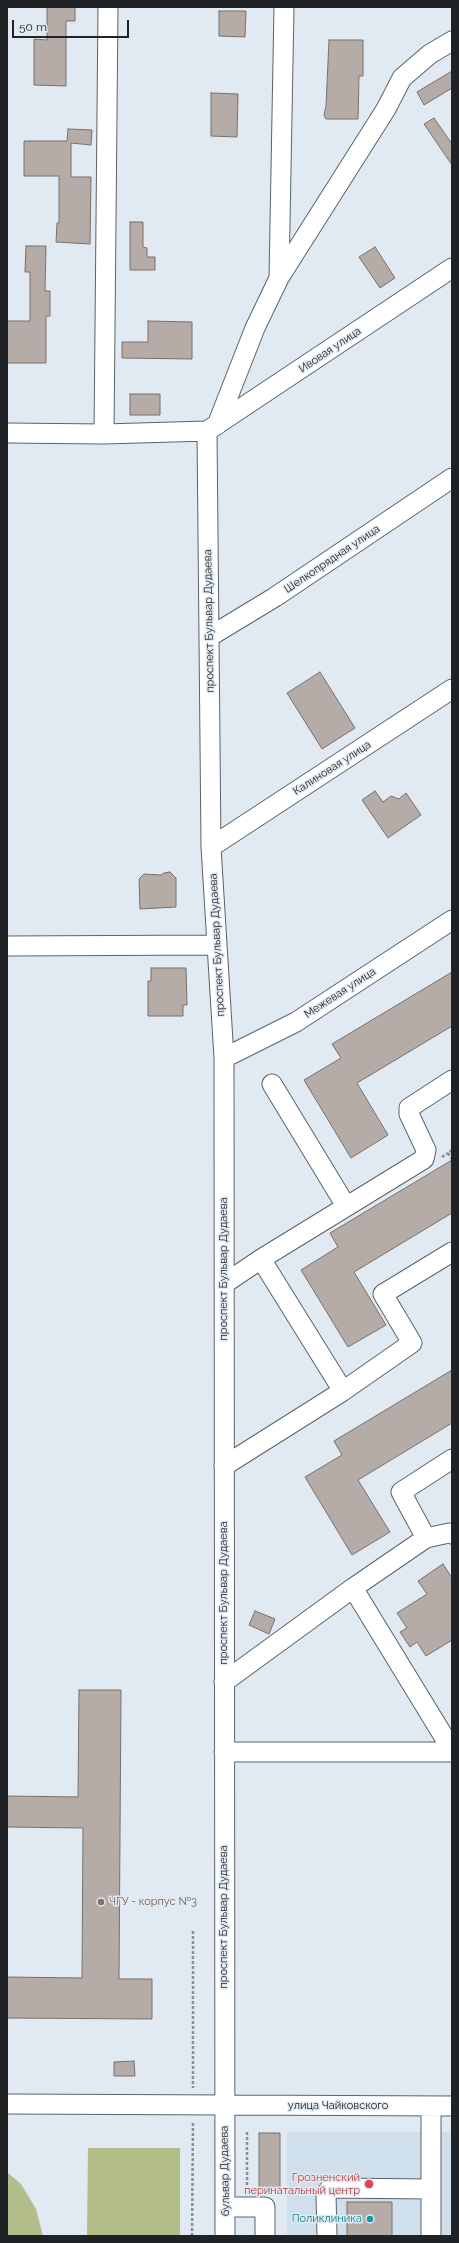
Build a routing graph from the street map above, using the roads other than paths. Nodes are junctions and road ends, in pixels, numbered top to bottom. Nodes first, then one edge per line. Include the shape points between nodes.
1 (108, 7) edge
2 (284, 7) edge
3 (452, 41) edge
4 (452, 268) edge
5 (279, 278) junction
6 (212, 428) junction
7 (7, 433) edge
8 (104, 434) junction
9 (452, 478) edge
10 (209, 637) junction
11 (452, 689) edge
12 (211, 847) junction
13 (452, 920) edge
14 (217, 945) junction
15 (7, 946) edge
16 (224, 1058) junction
17 (452, 1080) edge
18 (272, 1084) dead end
19 (346, 1206) junction
20 (452, 1252) edge
21 (261, 1259) junction
22 (224, 1284) junction
23 (342, 1390) junction
24 (452, 1459) edge
25 (224, 1466) junction
26 (452, 1534) edge
27 (426, 1538) junction
28 (353, 1588) junction
29 (224, 1682) junction
30 (452, 1751) edge
31 (224, 1752) junction
32 (7, 2104) edge
33 (224, 2106) junction
34 (431, 2106) junction
35 (452, 2106) edge
36 (431, 2189) junction
37 (225, 2207) junction
38 (225, 2236) edge
39 (265, 2236) edge
40 (327, 2236) edge
41 (431, 2236) edge

1 - 8 street
2 - 5 street
3 - 5 street via 430,54 402,78 386,109
4 - 6 street, Ивовая улица
5 - 6 street
6 - 8 street
6 - 10 street, проспект Бульвар Дудаева
7 - 8 street
9 - 10 street, Шелкопрядная улица via 275,597
10 - 12 street, проспект Бульвар Дудаева
11 - 12 street, Калиновая улица
12 - 14 street, проспект Бульвар Дудаева
13 - 16 street, Межевая улица via 296,1022
14 - 15 street
14 - 16 street, проспект Бульвар Дудаева
16 - 22 street, проспект Бульвар Дудаева
17 - 19 street via 409,1108 409,1114 426,1150 426,1156
18 - 19 street
19 - 21 street
20 - 23 street via 383,1294 412,1343
21 - 22 street
21 - 23 street
22 - 25 street, проспект Бульвар Дудаева
23 - 25 street
24 - 27 street via 401,1492
25 - 29 street, проспект Бульвар Дудаева
26 - 27 street via 449,1532
27 - 28 street
28 - 29 street
28 - 30 street
29 - 31 street, проспект Бульвар Дудаева
30 - 31 street
31 - 33 street, проспект Бульвар Дудаева
32 - 33 street, улица Чайковского
33 - 34 street, улица Чайковского
33 - 37 street, бульвар Дудаева
34 - 35 street, улица Чайковского
34 - 36 street
36 - 40 street via 330,2188 326,2194
36 - 41 street
37 - 38 street, бульвар Дудаева
37 - 39 street via 265,2207

